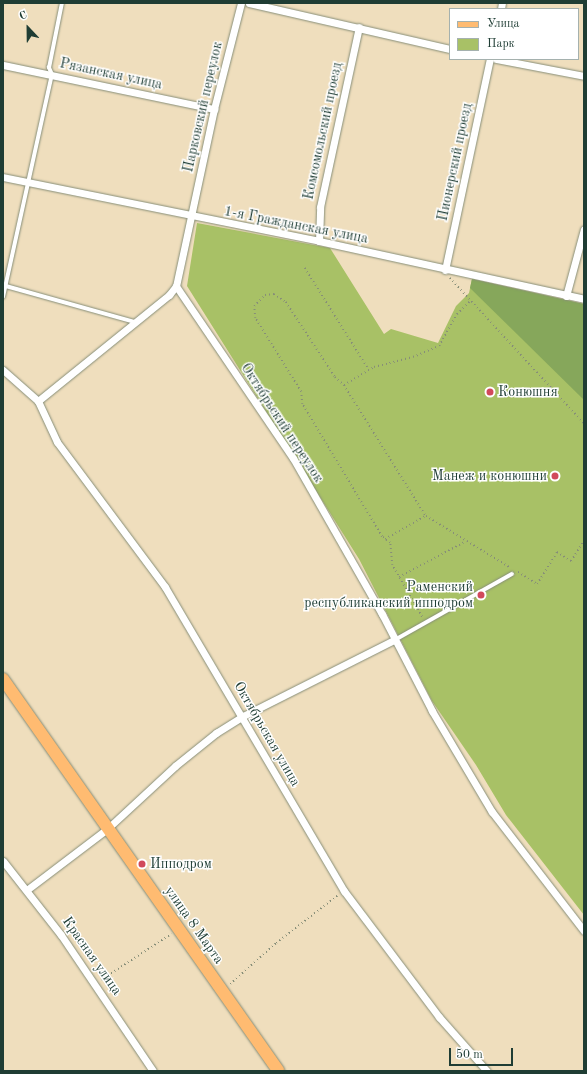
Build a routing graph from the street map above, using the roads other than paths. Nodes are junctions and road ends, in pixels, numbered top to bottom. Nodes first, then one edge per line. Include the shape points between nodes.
1 (62, 3) edge
2 (241, 3) edge
3 (249, 3) edge
4 (359, 27) junction
5 (449, 48) edge
6 (490, 60) edge
7 (501, 60) edge
8 (3, 65) edge
9 (52, 75) junction
10 (584, 76) edge
11 (214, 109) junction
12 (3, 177) edge
13 (27, 182) junction
14 (192, 217) junction
15 (584, 229) edge
16 (319, 241) junction
17 (445, 270) junction
18 (5, 281) edge
19 (6, 286) junction
20 (176, 286) junction
21 (566, 296) junction
22 (3, 297) edge
23 (584, 299) edge
24 (136, 322) junction
25 (3, 370) edge
26 (38, 401) junction
27 (512, 574) dead end
28 (394, 640) junction
29 (3, 679) edge
30 (243, 716) junction
31 (107, 829) junction
32 (3, 861) edge
33 (28, 889) junction
34 (584, 930) edge
35 (153, 1071) edge
36 (279, 1071) edge
37 (487, 1071) edge

1 - 9 lane via 49,68
2 - 11 street, Парковский переулок
3 - 4 street
4 - 5 street
4 - 16 street, Комсомольский проезд via 320,208
6 - 17 street, Пионерский проезд
7 - 10 street
8 - 9 street, Рязанская улица
9 - 11 street, Рязанская улица
9 - 13 lane
11 - 14 street, Парковский переулок
12 - 13 street, 1-я Гражданская улица
13 - 14 street, 1-я Гражданская улица
13 - 18 lane
14 - 16 street, 1-я Гражданская улица
14 - 20 street
15 - 21 street
16 - 17 street, 1-я Гражданская улица
17 - 21 street, 1-я Гражданская улица
18 - 19 lane
19 - 22 lane
19 - 24 lane
20 - 24 street via 169,295
20 - 28 street, Октябрьский переулок via 293,458
21 - 23 street, 1-я Гражданская улица
24 - 26 street
25 - 26 street
26 - 30 street, Октябрьская улица via 57,442 165,587
27 - 28 lane
28 - 30 street
28 - 34 street, Октябрьский переулок via 432,711 492,812
29 - 31 main road, улица 8 Марта
30 - 31 street via 195,749
30 - 37 street, Октябрьская улица via 344,891 439,1017
31 - 33 street
31 - 36 main road, улица 8 Марта
32 - 33 street, Красная улица
33 - 35 street, Красная улица via 96,983

